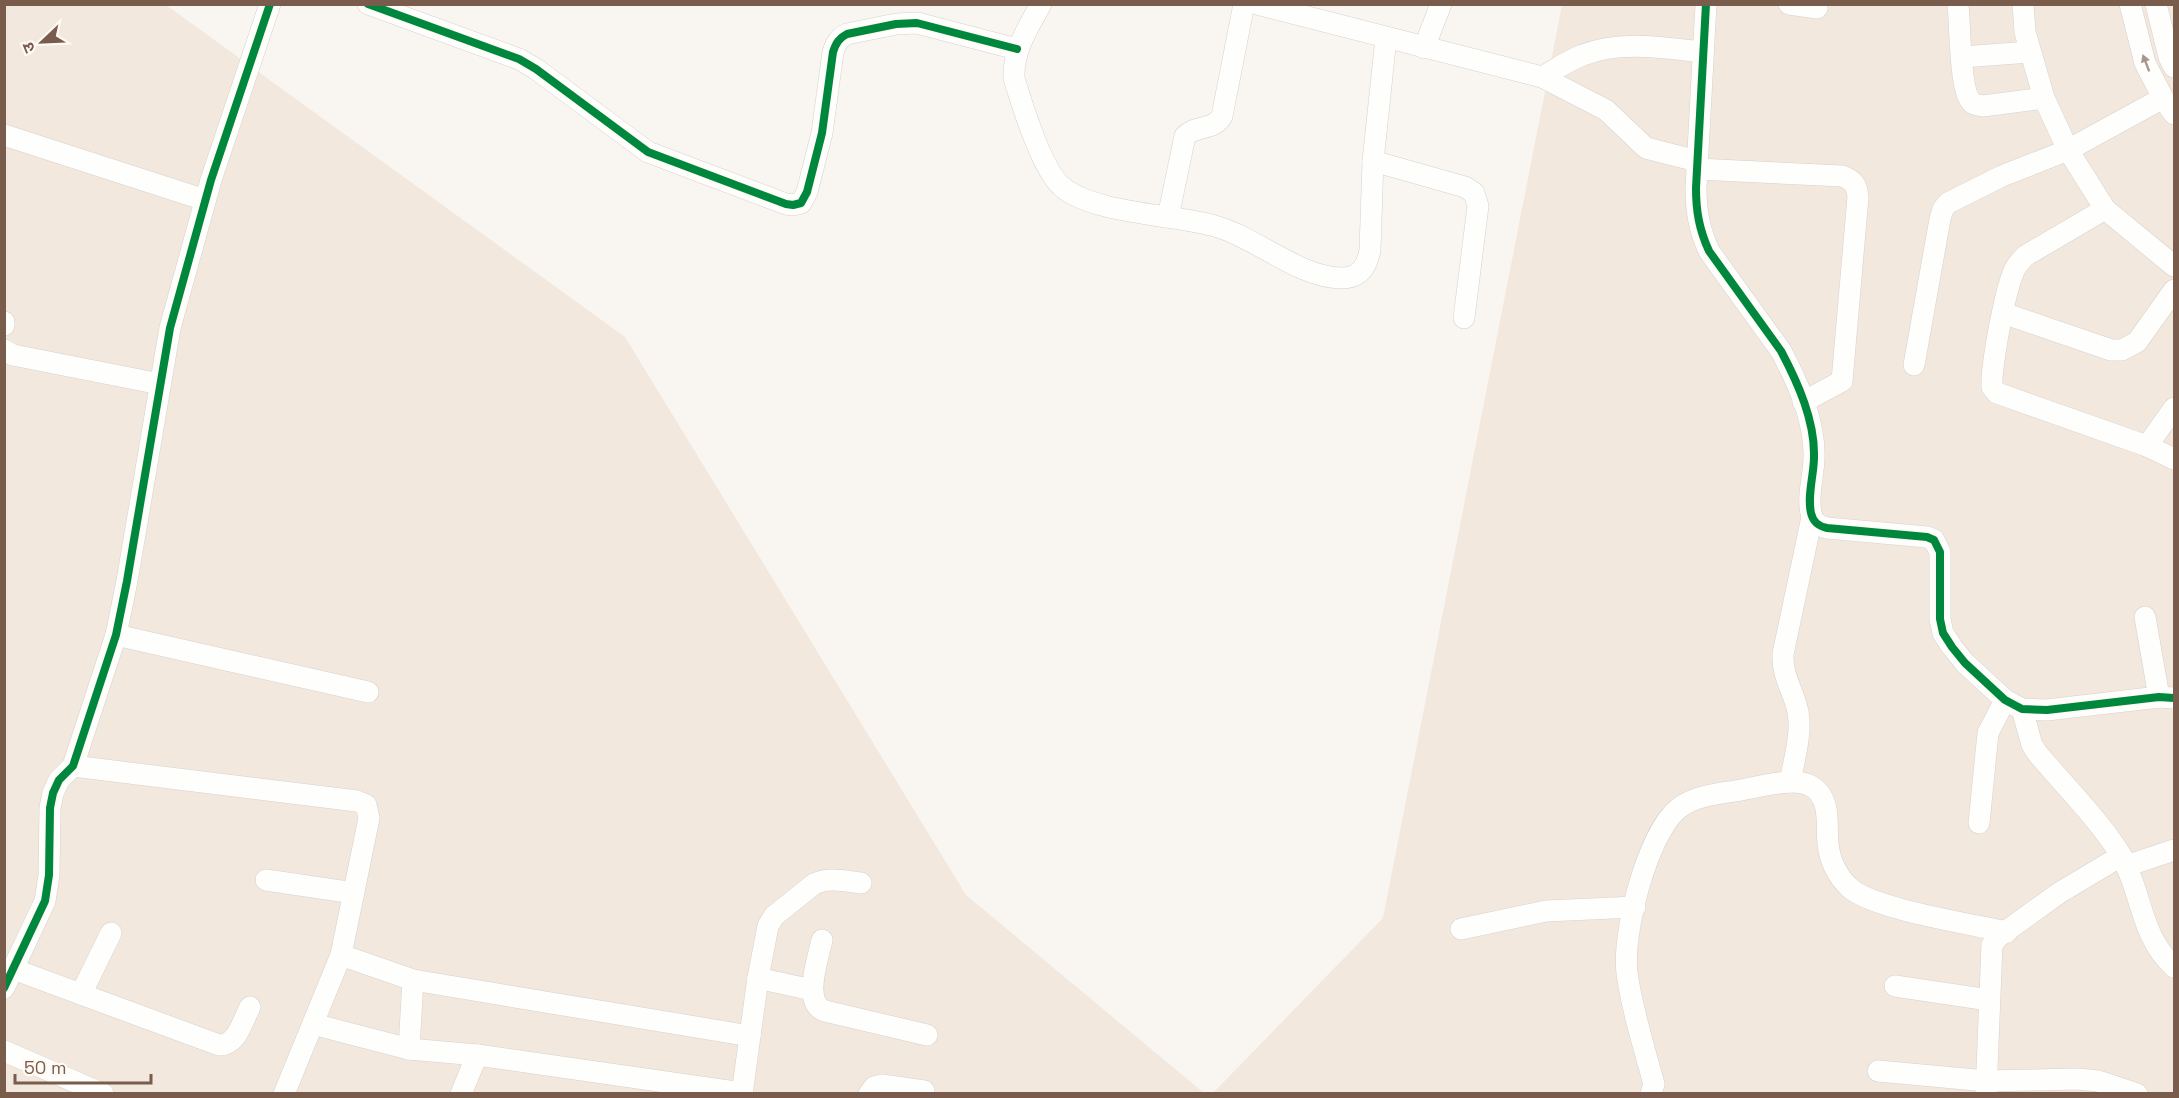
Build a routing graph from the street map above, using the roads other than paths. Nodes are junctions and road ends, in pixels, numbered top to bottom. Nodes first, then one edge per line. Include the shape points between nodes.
1 (270, 4) edge
2 (368, 4) edge
3 (1041, 4) edge
4 (1244, 4) edge
5 (1257, 4) edge
6 (1441, 4) edge
7 (1706, 4) edge
8 (1789, 4) edge
9 (1958, 4) edge
10 (2023, 4) edge
11 (2130, 4) edge
12 (2156, 4) edge
13 (1817, 8) dead end
14 (1386, 38) junction
15 (1424, 48) junction
16 (1017, 49) junction
17 (1703, 51) junction
18 (2030, 52) junction
19 (1962, 57) junction
20 (2175, 67) edge
21 (1542, 77) junction
22 (2044, 98) junction
23 (2169, 106) edge
24 (4, 135) edge
25 (2068, 150) junction
26 (1373, 161) junction
27 (1697, 165) junction
28 (205, 200) junction
29 (2105, 209) junction
30 (1168, 217) junction
31 (2175, 266) edge
32 (2175, 290) edge
33 (2003, 313) junction
34 (1464, 318) dead end
35 (4, 350) edge
36 (1914, 365) dead end
37 (160, 384) junction
38 (1803, 402) junction
39 (2175, 408) edge
40 (2147, 446) junction
41 (2175, 459) edge
42 (1812, 518) junction
43 (2145, 617) dead end
44 (116, 635) junction
45 (368, 692) dead end
46 (2167, 698) edge
47 (2014, 704) junction
48 (73, 766) junction
49 (1790, 782) junction
50 (1979, 824) dead end
51 (2175, 850) edge
52 (2124, 861) junction
53 (266, 880) dead end
54 (861, 883) dead end
55 (354, 893) junction
56 (1635, 907) junction
57 (1461, 929) dead end
58 (2007, 932) junction
59 (111, 933) dead end
60 (822, 940) dead end
61 (341, 955) junction
62 (2175, 967) edge
63 (14, 969) junction
64 (758, 978) junction
65 (413, 980) junction
66 (1895, 986) dead end
67 (4, 988) edge
68 (812, 990) junction
69 (81, 994) junction
70 (1989, 1000) junction
71 (250, 1007) dead end
72 (313, 1024) junction
73 (927, 1035) dead end
74 (750, 1036) junction
75 (409, 1048) junction
76 (4, 1051) edge
77 (477, 1055) junction
78 (1878, 1071) dead end
79 (1986, 1087) edge
80 (924, 1091) dead end
81 (742, 1093) edge
82 (103, 1094) edge
83 (284, 1094) edge
84 (461, 1094) edge
85 (869, 1094) edge
86 (1651, 1094) edge
87 (2137, 1094) edge

1 - 28 street
2 - 16 street via 519,59 648,152 793,205 801,203 807,192 822,133 833,52 842,37 917,23
3 - 16 street
4 - 30 street via 1222,116 1215,124 1185,136
5 - 14 street
6 - 15 street
7 - 17 street
8 - 13 street
9 - 19 street
10 - 18 street
23 -> 11 street via 2145,63
12 - 20 street
14 - 15 street
14 - 26 street
15 - 21 street
16 - 30 street via 1014,78 1055,179 1077,197
17 - 21 street via 1617,46 1584,54
17 - 27 street
18 - 19 street
18 - 22 street
19 - 22 street via 1966,93 1974,104
21 - 27 street via 1606,110 1646,148
22 - 25 street
23 - 25 street
24 - 28 street
25 - 29 street
25 - 36 street via 2002,176 1957,198 1943,210
26 - 30 street via 1370,250 1366,266 1354,276 1335,278 1306,270 1231,231
26 - 34 street via 1465,187 1474,193 1478,206
27 - 38 street via 1696,213 1700,232 1709,251 1781,351
27 - 38 street via 1842,176 1856,185 1842,381
28 - 37 street via 170,328
29 - 31 street
29 - 33 street via 2025,256 2013,272
32 - 33 street via 2137,342 2122,350 2111,350
33 - 40 street via 1992,377 1994,390
35 - 37 street
37 - 44 street
38 - 42 street via 1813,438
39 - 40 street
40 - 41 street
42 - 47 street via 1827,528 1934,540 1940,552 1943,633 1965,663
42 - 49 street via 1783,654 1784,675 1796,703 1799,724
43 - 46 street
44 - 45 street
44 - 48 street
46 - 47 street via 2047,710
47 - 50 street via 1988,734
47 - 52 street via 2038,754
48 - 55 street via 363,803 369,819
48 - 63 street via 53,793 45,901
49 - 56 street via 1706,796 1678,808 1651,849
49 - 58 street via 1810,786 1822,797 1832,862 1852,890 1876,902
51 - 52 street
52 - 58 street via 2059,893
52 - 62 street via 2150,936
53 - 55 street
54 - 64 street via 821,880 774,916 768,926
55 - 61 street
56 - 57 street via 1546,911
56 - 86 street via 1626,947 1627,972 1653,1084
58 - 70 street via 1992,945
59 - 69 street
60 - 68 street
61 - 65 street
61 - 72 street
63 - 67 street
63 - 69 street
64 - 68 street
64 - 74 street
65 - 74 street
65 - 75 street
66 - 70 street
68 - 73 street via 814,1004 820,1010
69 - 71 street via 219,1045 234,1038
70 - 79 street
72 - 75 street
72 - 83 street
74 - 81 street
75 - 77 street
76 - 82 street
77 - 81 street
77 - 84 street
78 - 79 street
79 - 87 street via 2078,1079
80 - 85 street via 882,1085

